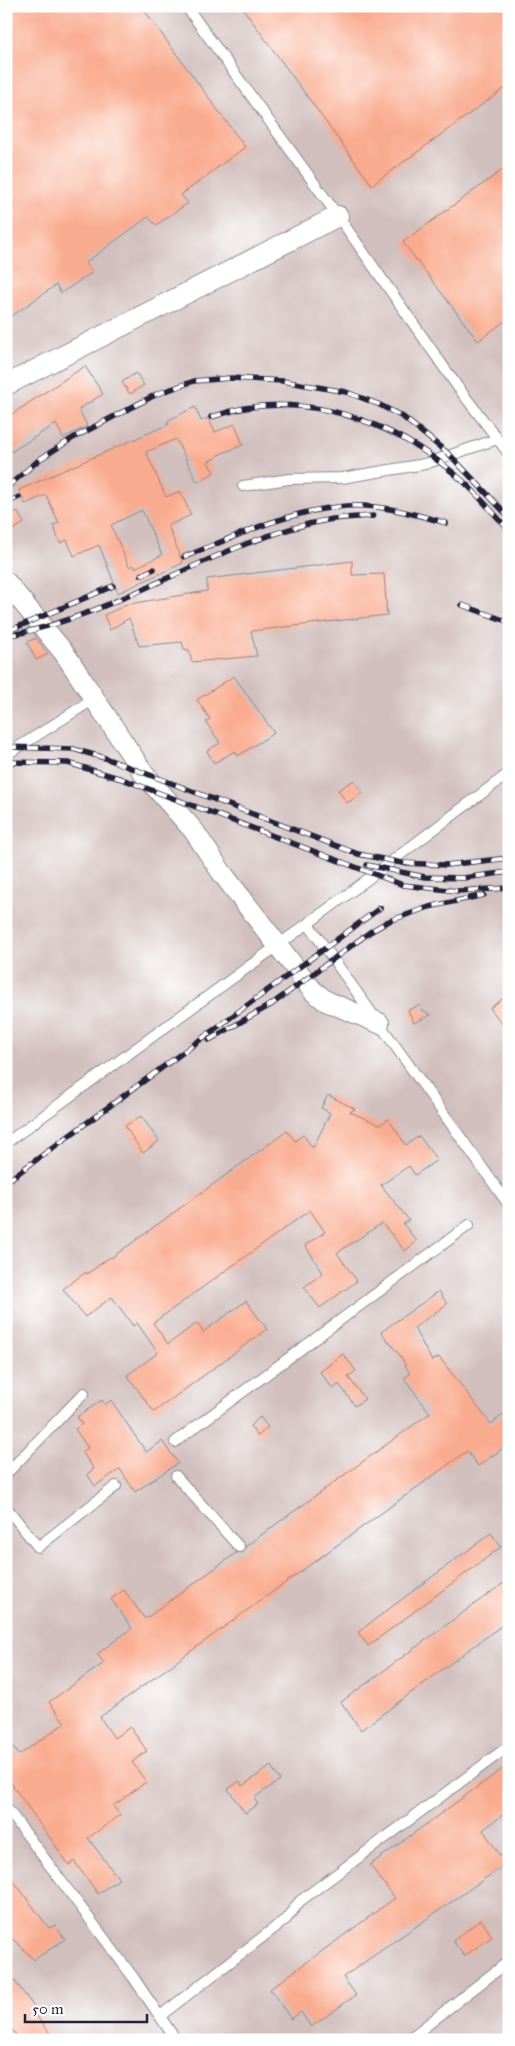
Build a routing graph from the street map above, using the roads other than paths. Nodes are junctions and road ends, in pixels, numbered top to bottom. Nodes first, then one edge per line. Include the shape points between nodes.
1 (186, 6) edge
2 (338, 216) junction
3 (6, 385) edge
4 (497, 438) junction
5 (509, 454) edge
6 (243, 486) dead end
7 (6, 582) edge
8 (94, 698) junction
9 (6, 755) edge
10 (509, 773) edge
11 (308, 924) junction
12 (279, 945) junction
13 (378, 1022) junction
14 (6, 1143) edge
15 (509, 1205) edge
16 (469, 1225) dead end
17 (84, 1393) dead end
18 (175, 1442) dead end
19 (6, 1474) edge
20 (176, 1476) dead end
21 (116, 1486) dead end
22 (6, 1507) edge
23 (239, 1547) dead end
24 (509, 1746) edge
25 (6, 1807) edge
26 (509, 1961) edge
27 (160, 2016) junction
28 (176, 2040) edge
29 (408, 2040) edge

1 - 2 lane
2 - 3 street
2 - 4 lane
4 - 5 lane
4 - 6 lane via 425,464 342,478 289,479
7 - 8 street via 65,654
8 - 9 lane
8 - 12 street via 144,774 194,831 222,873
10 - 11 lane
11 - 12 lane
11 - 13 lane
12 - 13 street via 313,990 326,1001
12 - 14 lane
13 - 15 lane
16 - 18 lane
17 - 19 lane
20 - 23 lane
21 - 22 lane via 38,1547
24 - 27 lane via 300,1901 286,1919
25 - 27 lane
26 - 29 lane
27 - 28 lane

